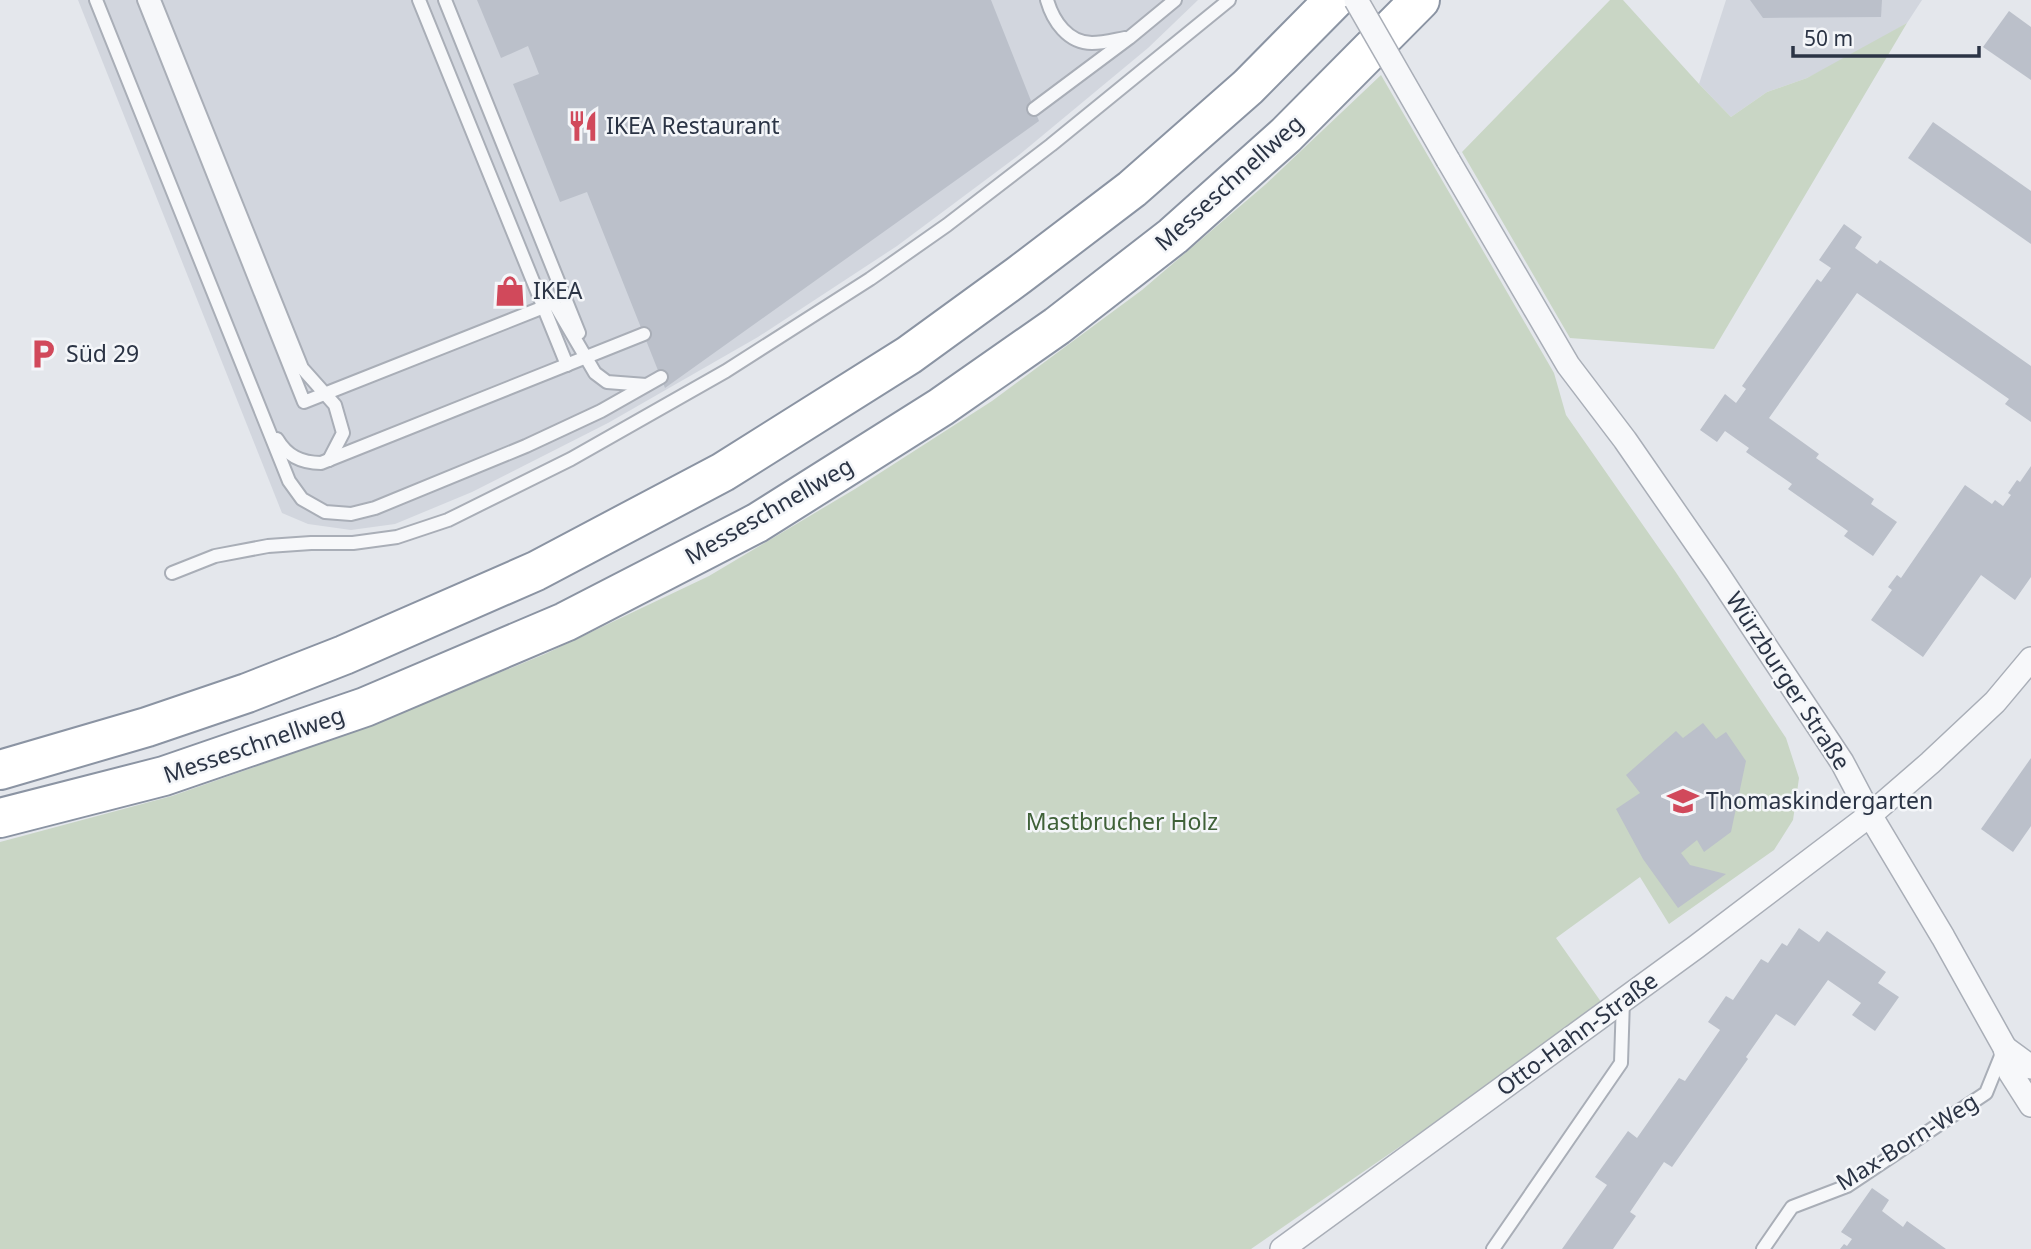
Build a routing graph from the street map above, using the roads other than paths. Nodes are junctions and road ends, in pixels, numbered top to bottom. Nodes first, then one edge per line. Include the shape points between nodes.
1 (96, 0) edge
2 (419, 0) edge
3 (445, 0) edge
4 (1047, 0) edge
5 (1175, 0) edge
6 (1229, 0) edge
7 (1334, 0) edge
8 (1356, 0) edge
9 (1420, 0) edge
10 (153, 1) edge
11 (1129, 38) junction
12 (1034, 109) dead end
13 (644, 334) dead end
14 (588, 356) junction
15 (567, 365) junction
16 (661, 377) dead end
17 (646, 386) junction
18 (258, 405) junction
19 (329, 460) junction
20 (172, 573) dead end
21 (2031, 659) edge
22 (0, 770) edge
23 (1870, 815) junction
24 (0, 818) edge
25 (1623, 1000) junction
26 (2005, 1048) junction
27 (2031, 1067) edge
28 (2031, 1105) edge
29 (1282, 1249) edge
30 (1493, 1249) edge
31 (1763, 1249) edge

1 - 18 lane
2 - 15 lane
3 - 14 lane
4 - 11 lane via 1059,26 1072,38 1093,43
5 - 11 lane
6 - 20 lane via 1051,145 903,256 726,372 571,459 448,520 397,537 268,546 215,556
7 - 22 highway via 1248,87 1132,189 909,355 723,472 536,571 344,655 247,694
8 - 23 street, Würzburger Straße, bridge via 1568,365 1717,573 1842,762
9 - 24 highway, Messeschnellweg via 1286,135 1173,236 1057,326 941,407 757,523 565,622 365,707 164,776
10 - 17 lane via 304,402 554,303 595,373 607,382
10 - 19 lane via 298,360 335,405 343,433
11 - 12 lane
13 - 14 lane
14 - 15 lane
15 - 19 lane
16 - 17 lane
17 - 18 lane via 526,446 351,514 325,512 302,499 289,481
18 - 19 lane via 283,450 305,463
21 - 23 street, Otto-Hahn-Straße via 1995,702
23 - 25 street, Otto-Hahn-Straße
23 - 26 street, Würzburger Straße
25 - 29 street, Otto-Hahn-Straße
25 - 30 lane via 1621,1063
26 - 27 street, Würzburger Straße
26 - 28 street, Würzburger Straße via 2010,1072
26 - 31 lane, Max-Born-Weg via 1986,1093 1846,1186 1792,1207

